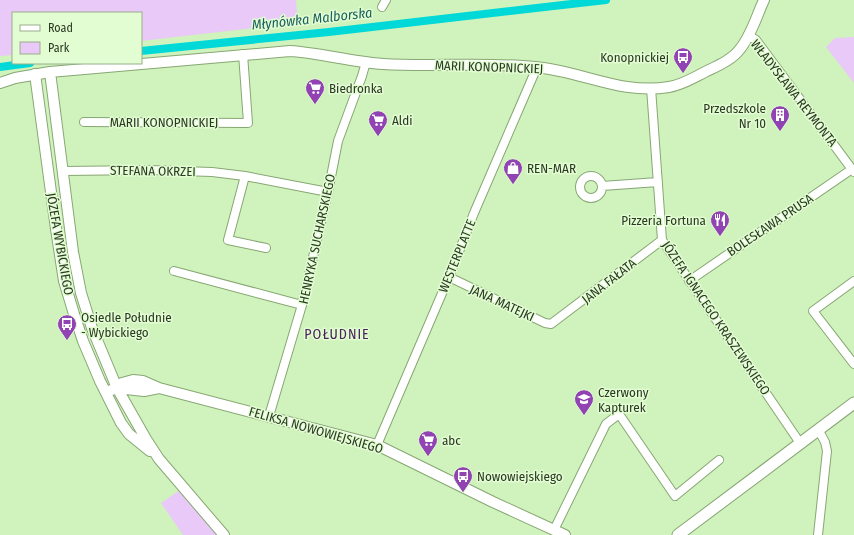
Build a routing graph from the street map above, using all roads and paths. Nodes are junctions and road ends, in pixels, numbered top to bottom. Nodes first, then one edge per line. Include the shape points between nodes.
1 (764, 0) edge
2 (748, 35) junction
3 (243, 54) junction
4 (366, 62) junction
5 (142, 63) edge
6 (136, 64) edge
7 (536, 67) junction
8 (50, 72) junction
9 (35, 74) junction
10 (0, 83) edge
11 (651, 88) junction
12 (84, 122) dead end
13 (853, 170) edge
14 (62, 171) junction
15 (245, 176) junction
16 (658, 182) junction
17 (602, 186) dead end
18 (328, 192) junction
19 (662, 240) junction
20 (266, 248) dead end
21 (174, 271) dead end
22 (449, 278) junction
23 (689, 281) junction
24 (854, 281) edge
25 (302, 305) junction
26 (556, 322) joint
27 (854, 364) edge
28 (117, 388) junction
29 (106, 392) junction
30 (854, 403) edge
31 (269, 416) junction
32 (818, 429) junction
33 (800, 443) junction
34 (377, 445) junction
35 (159, 459) junction
36 (719, 460) dead end
37 (554, 530) junction
38 (224, 535) edge
39 (564, 535) edge
40 (678, 535) edge
41 (818, 535) edge

1 - 2 street, MARII KONOPNICKIEJ
2 - 11 street, MARII KONOPNICKIEJ via 739,50 718,66 686,82 669,87
2 - 13 street, WŁADYSŁAWA REYMONTA via 762,47
3 - 4 street, MARII KONOPNICKIEJ via 298,51
3 - 5 street, MARII KONOPNICKIEJ
3 - 12 street, MARII KONOPNICKIEJ via 248,123
4 - 7 street, MARII KONOPNICKIEJ
4 - 18 street, HENRYKA SUCHARSKIEGO via 338,141
6 - 8 street, MARII KONOPNICKIEJ
7 - 11 street, MARII KONOPNICKIEJ via 568,72 622,87
7 - 22 street, WESTERPLATTE
8 - 9 street, MARII KONOPNICKIEJ
8 - 14 street, JÓZEFA WYBICKIEGO
9 - 10 street, MARII KONOPNICKIEJ
9 - 29 street, JÓZEFA WYBICKIEGO via 64,281 83,341
11 - 16 street, JÓZEFA IGNACEGO KRASZEWSKIEGO
13 - 23 street, BOLESŁAWA PRUSA
14 - 15 street, STEFANA OKRZEI via 180,170
14 - 28 street, JÓZEFA WYBICKIEGO via 81,293 92,328
15 - 18 street, STEFANA OKRZEI
15 - 20 street via 228,240
16 - 17 street
16 - 19 street, JÓZEFA IGNACEGO KRASZEWSKIEGO
18 - 25 street, HENRYKA SUCHARSKIEGO
19 - 23 street, JÓZEFA IGNACEGO KRASZEWSKIEGO
19 - 26 street, JANA FAŁATA
21 - 25 street
22 - 26 street, JANA MATEJKI via 548,324
22 - 34 street, WESTERPLATTE
23 - 33 street, JÓZEFA IGNACEGO KRASZEWSKIEGO
24 - 27 street via 814,311
25 - 31 street, HENRYKA SUCHARSKIEGO
28 - 29 street, FELIKSA NOWOWIEJSKIEGO
28 - 31 street, FELIKSA NOWOWIEJSKIEGO via 122,383 133,380 143,381 159,388
28 - 35 street, JÓZEFA WYBICKIEGO
29 - 35 street, JÓZEFA WYBICKIEGO via 129,434
30 - 32 main road
31 - 34 street, FELIKSA NOWOWIEJSKIEGO
32 - 33 main road
32 - 41 street via 827,451
33 - 40 main road
34 - 37 street, FELIKSA NOWOWIEJSKIEGO
35 - 38 street, JÓZEFA WYBICKIEGO
36 - 37 street via 675,496 619,414 606,424
37 - 39 street, FELIKSA NOWOWIEJSKIEGO

